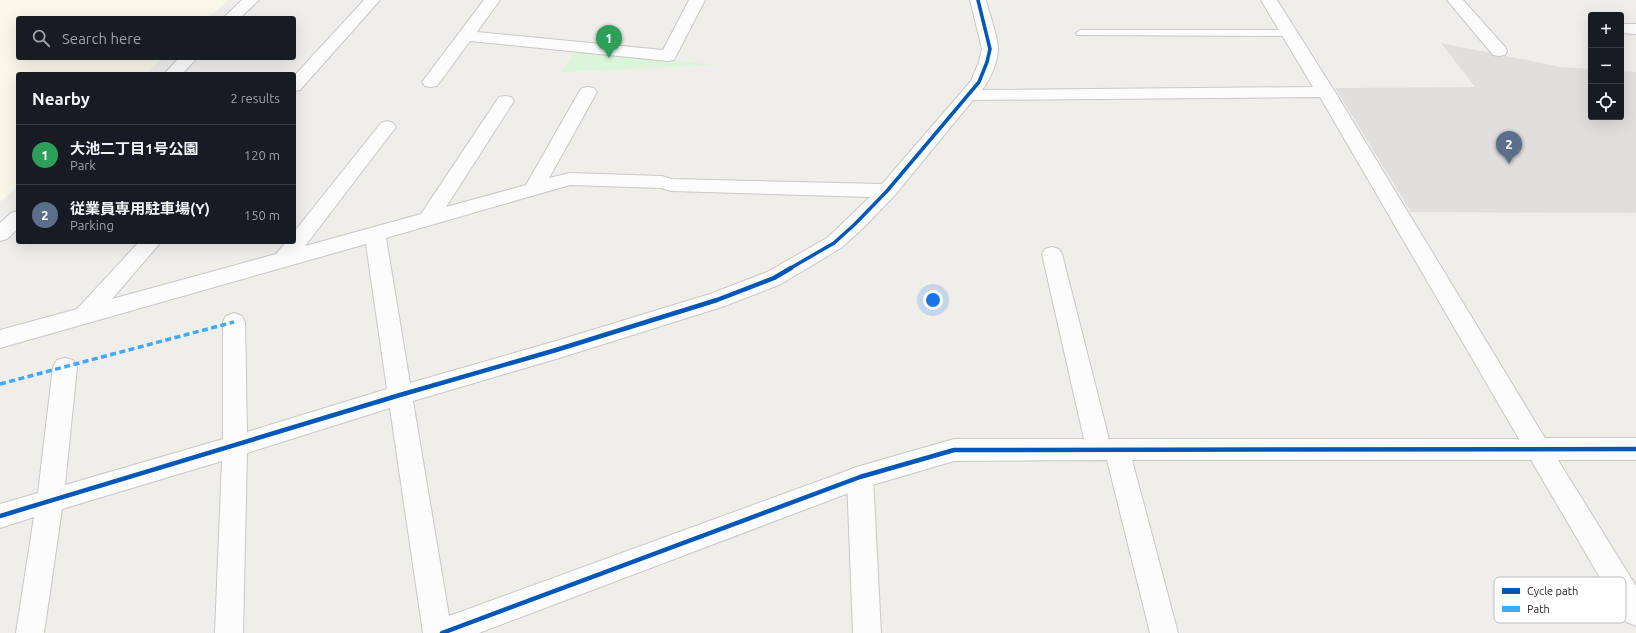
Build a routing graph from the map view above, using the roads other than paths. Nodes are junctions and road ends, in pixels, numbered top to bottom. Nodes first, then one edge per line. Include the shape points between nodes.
1 (251, 0) edge
2 (372, 0) edge
3 (492, 0) edge
4 (697, 0) edge
5 (978, 0) edge
6 (1269, 0) edge
7 (1456, 0) edge
8 (233, 16) edge
9 (1081, 33) dead end
10 (1290, 33) junction
11 (466, 36) junction
12 (1500, 51) dead end
13 (187, 60) edge
14 (174, 72) edge
15 (431, 82) dead end
16 (296, 84) edge
17 (588, 92) dead end
18 (1326, 92) junction
19 (969, 95) junction
20 (505, 101) dead end
21 (387, 127) dead end
22 (532, 190) junction
23 (887, 191) junction
24 (16, 220) edge
25 (426, 220) junction
26 (0, 234) edge
27 (375, 235) junction
28 (296, 243) edge
29 (149, 244) edge
30 (296, 244) edge
31 (1052, 254) dead end
32 (283, 260) junction
33 (85, 315) junction
34 (234, 322) dead end
35 (0, 339) edge
36 (65, 367) dead end
37 (400, 395) junction
38 (235, 446) junction
39 (1636, 449) edge
40 (1108, 450) junction
41 (1537, 450) junction
42 (860, 477) junction
43 (50, 501) junction
44 (0, 516) edge
45 (1615, 577) edge
46 (1626, 596) edge
47 (1636, 612) edge
48 (30, 633) edge
49 (229, 633) edge
50 (437, 633) edge
51 (442, 633) edge
52 (867, 633) edge
53 (1164, 633) edge

1 - 8 street
2 - 16 street
3 - 11 street
4 - 11 street via 668,56
5 - 19 street via 990,49 979,82
6 - 10 street
7 - 12 street
9 - 10 lane
10 - 18 street
11 - 15 street
13 - 14 street
17 - 22 street
18 - 19 street
18 - 41 street
19 - 23 street
20 - 25 street
21 - 28 street
22 - 23 street via 570,179 662,182 671,185
22 - 25 street
23 - 37 street via 834,243 774,278 718,300
24 - 26 street
25 - 27 street
27 - 32 street
27 - 37 street
29 - 33 street
30 - 32 street
31 - 40 street
32 - 33 street
33 - 35 street
34 - 38 street
36 - 43 street
37 - 38 street
37 - 50 street
38 - 43 street
38 - 49 street
39 - 41 street
40 - 41 street
40 - 42 street via 954,450
40 - 53 street
41 - 45 street
42 - 51 street
42 - 52 street
43 - 44 street
43 - 48 street
46 - 47 street

